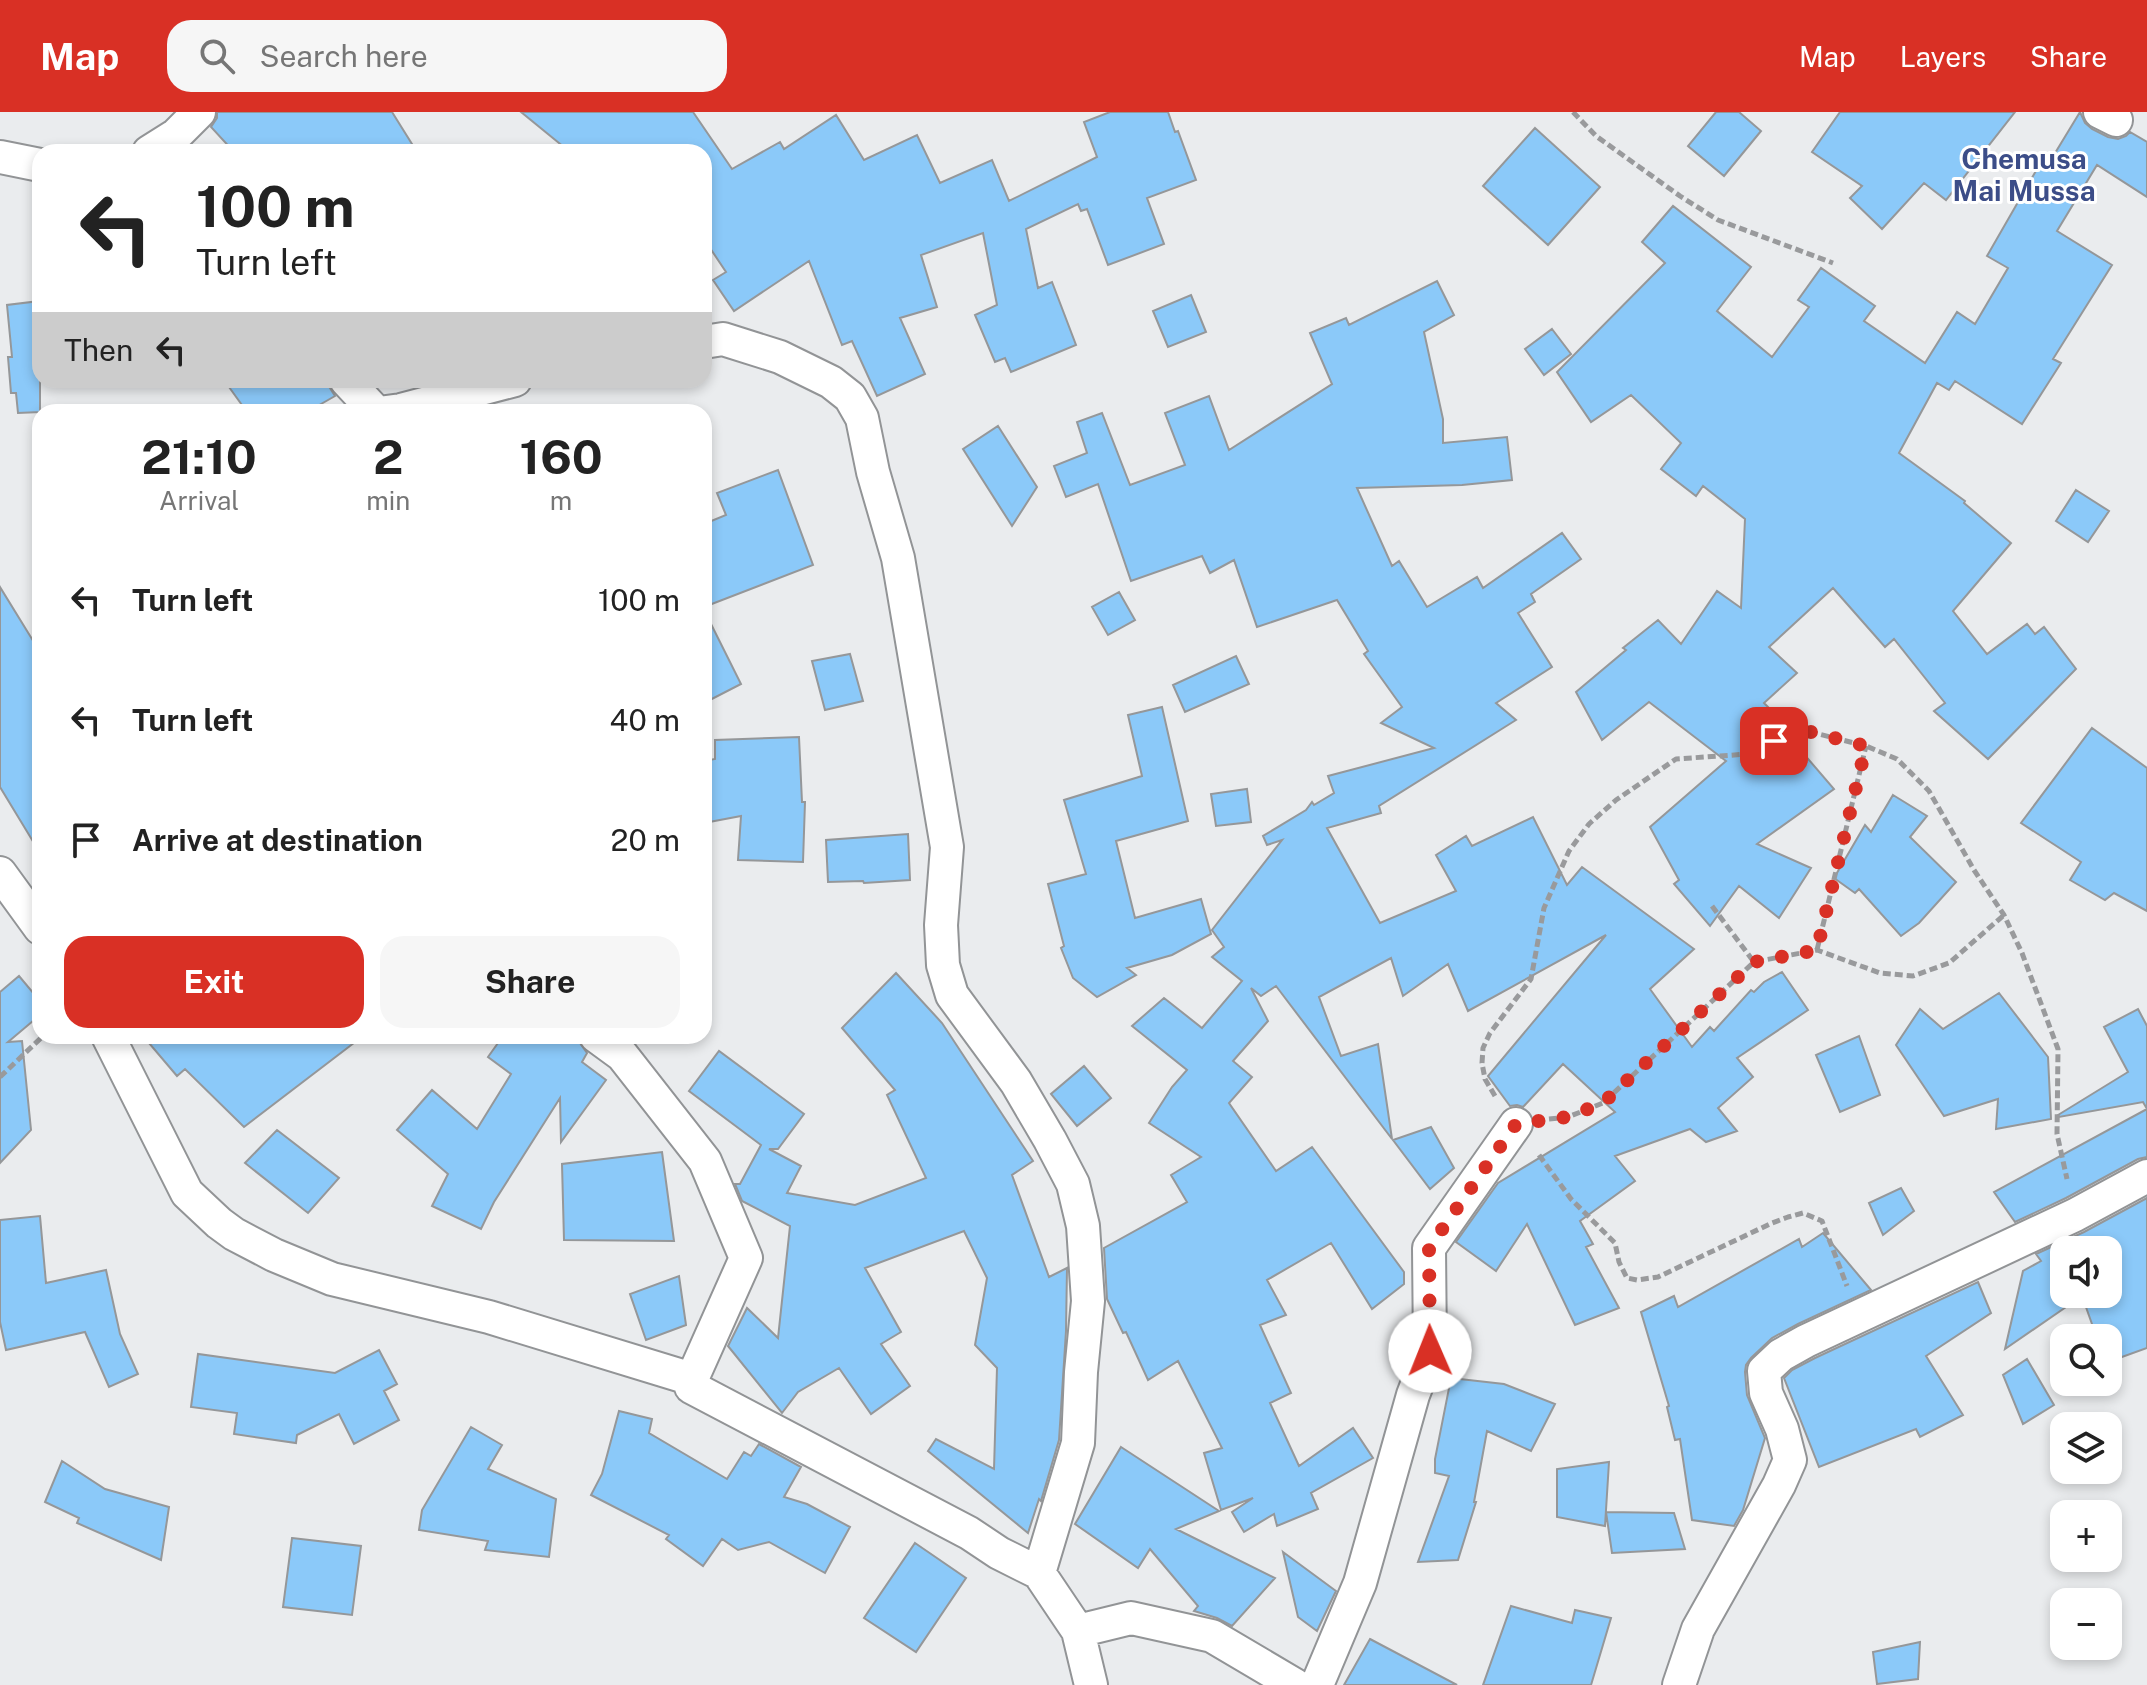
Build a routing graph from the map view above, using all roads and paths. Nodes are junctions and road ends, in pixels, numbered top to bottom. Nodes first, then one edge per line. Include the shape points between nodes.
1 (199, 112) edge
2 (1573, 112) edge
3 (162, 144) edge
4 (0, 157) edge
5 (32, 163) edge
6 (1833, 263) dead end
7 (712, 341) edge
8 (354, 388) edge
9 (485, 388) edge
10 (368, 404) edge
11 (424, 404) edge
12 (1866, 746) junction
13 (0, 873) edge
14 (1712, 906) dead end
15 (2004, 915) junction
16 (32, 917) edge
17 (1817, 950) junction
18 (1754, 962) junction
19 (35, 1044) edge
20 (112, 1044) edge
21 (607, 1044) edge
22 (1482, 1063) dead end
23 (0, 1077) edge
24 (1516, 1124) junction
25 (2147, 1176) edge
26 (2075, 1215) junction
27 (1859, 1316) junction
28 (692, 1379) junction
29 (1039, 1573) junction
30 (1078, 1631) junction
31 (1091, 1685) edge
32 (1295, 1685) edge
33 (1317, 1685) edge
34 (1679, 1685) edge

1 - 3 street
2 - 6 path via 1596,136 1718,220
4 - 5 street
7 - 29 street via 723,339 780,357 831,382 850,397 862,418 898,558 947,847 943,965 952,995 1016,1082 1073,1184 1083,1226 1088,1301 1078,1443
8 - 10 street
9 - 11 street
12 - 15 path via 1897,759 1929,791
12 - 17 path
12 - 22 path via 1799,729 1748,754 1676,759 1616,800 1569,851 1544,908 1531,979 1490,1033
13 - 16 street
14 - 18 path
15 - 17 path via 1949,963 1913,976 1880,973
15 - 26 path via 2058,1049 2057,1134
17 - 18 path
18 - 24 path via 1603,1103 1568,1117
19 - 23 path
20 - 28 street via 187,1193 234,1234 332,1279 489,1317
21 - 28 street via 622,1055 705,1161 746,1258
24 - 27 path via 1571,1199 1615,1243 1627,1278 1658,1277 1803,1213 1822,1221
24 - 33 street via 1429,1248 1430,1351 1360,1583
25 - 26 street
26 - 27 street
27 - 34 street via 1781,1355 1764,1371 1766,1393 1790,1460 1698,1629
28 - 29 street via 691,1387
29 - 30 street
30 - 31 street
30 - 32 street via 1131,1618 1212,1636

